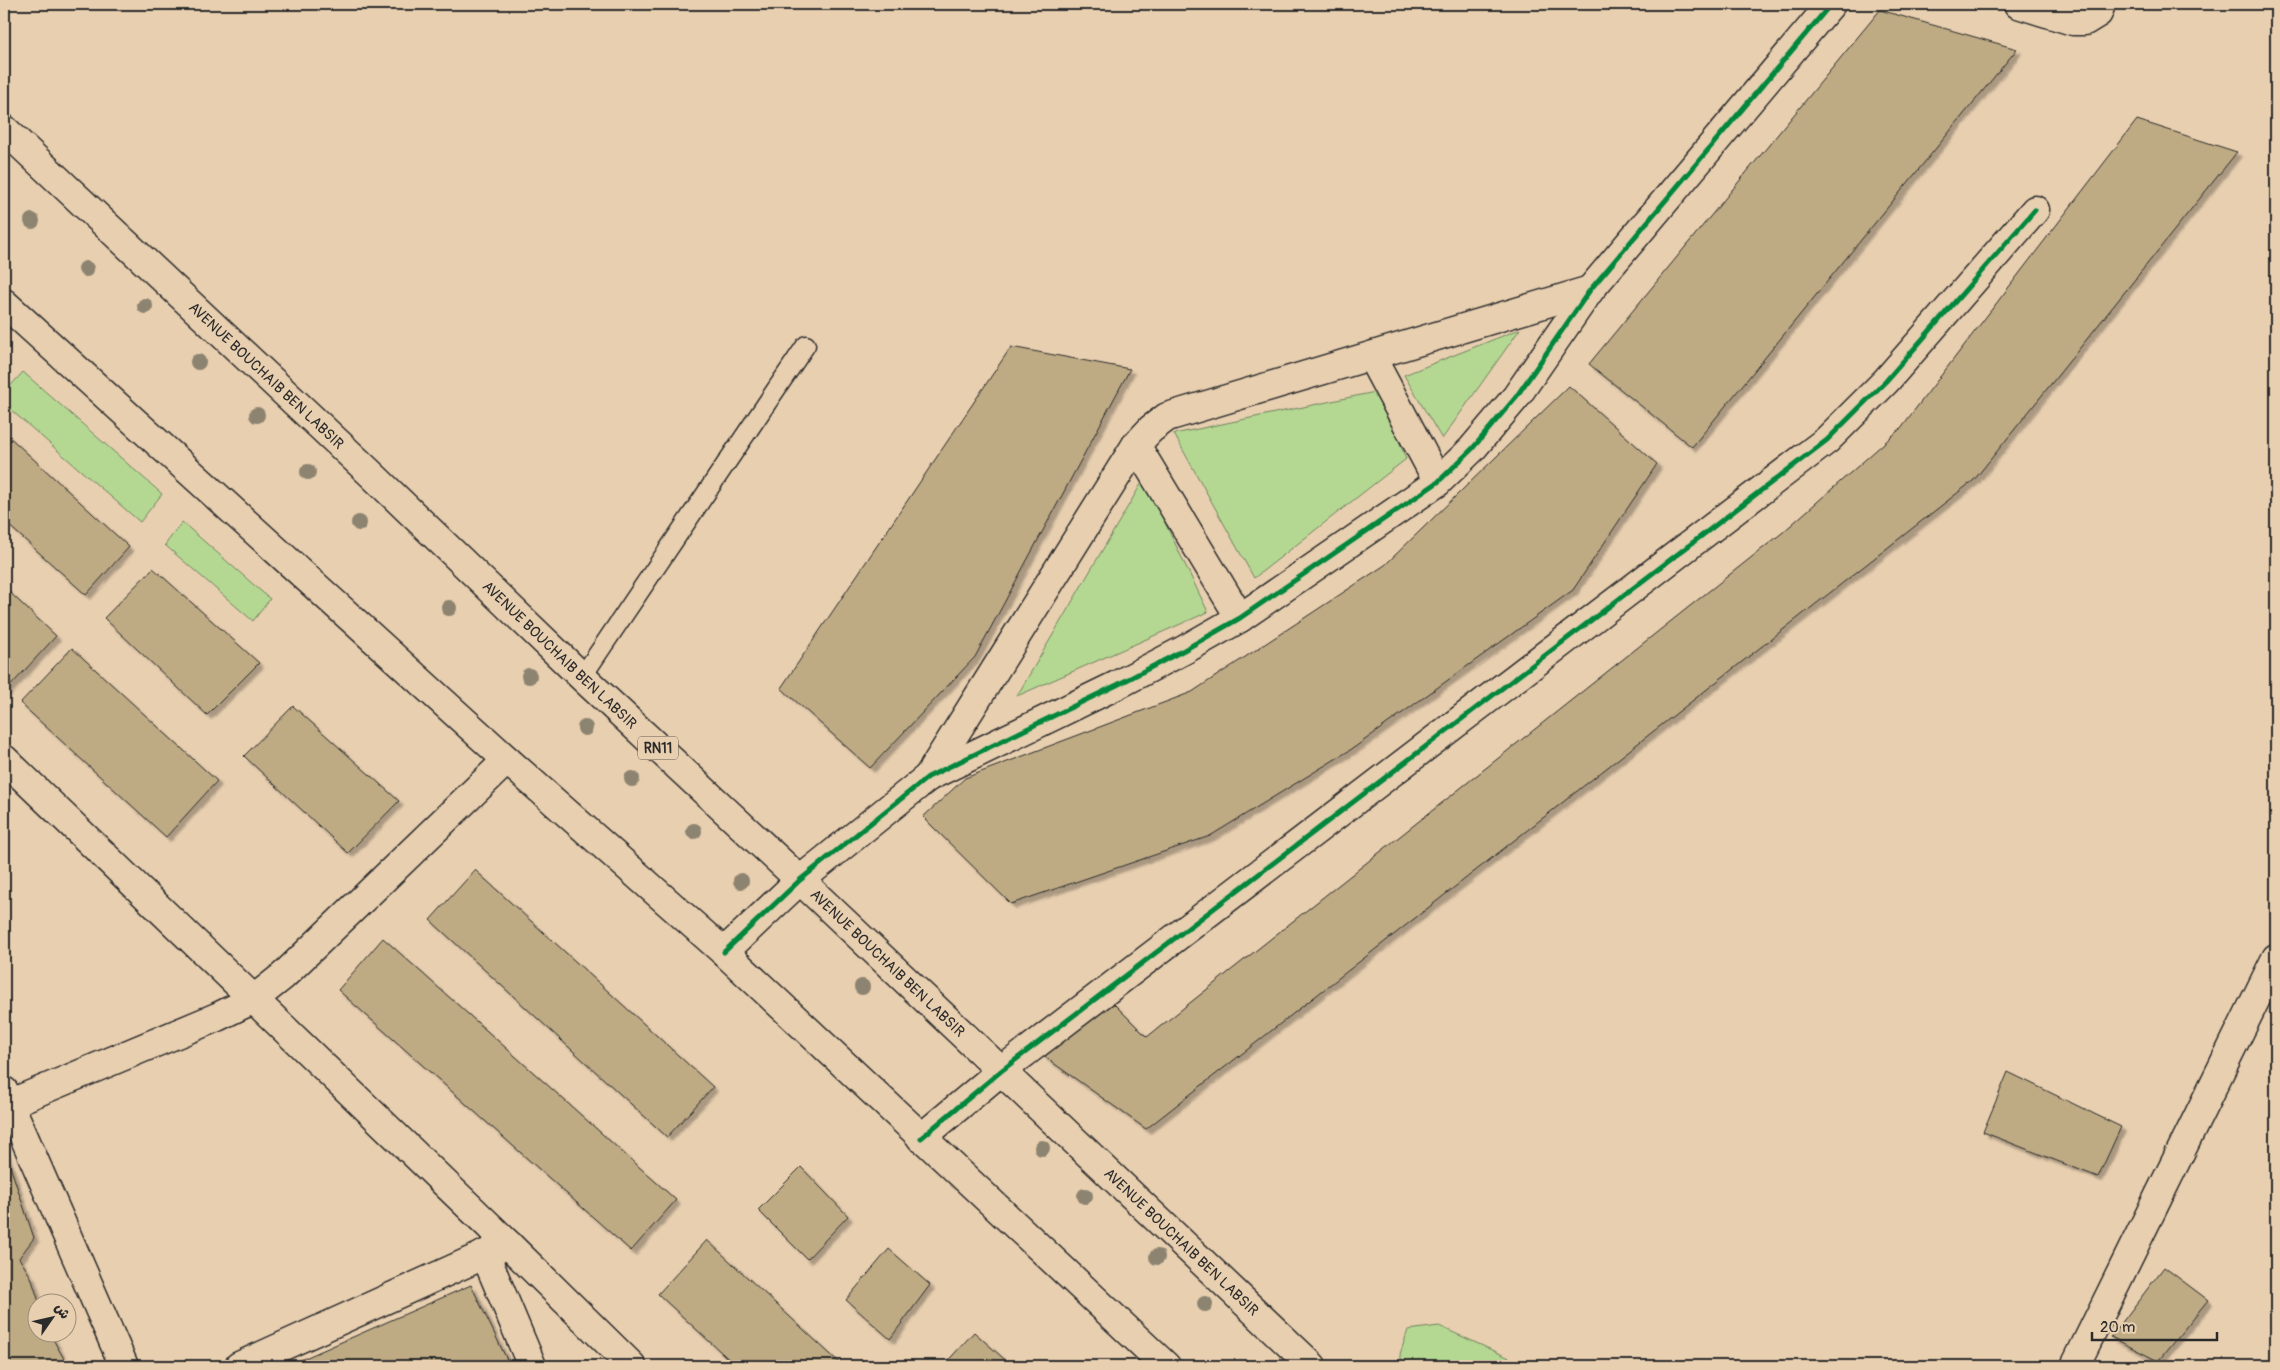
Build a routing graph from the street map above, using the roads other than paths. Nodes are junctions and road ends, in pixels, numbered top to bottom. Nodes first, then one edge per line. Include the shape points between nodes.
1 (1831, 4) edge
2 (2018, 4) edge
3 (2101, 4) edge
4 (4, 130) edge
5 (2034, 210) dead end
6 (1590, 290) junction
7 (4, 304) edge
8 (806, 345) dead end
9 (1371, 356) junction
10 (1136, 445) junction
11 (1438, 482) junction
12 (1240, 618) junction
13 (582, 677) junction
14 (4, 760) edge
15 (507, 760) junction
16 (928, 777) junction
17 (800, 880) junction
18 (724, 952) junction
19 (2275, 967) edge
20 (254, 999) junction
21 (1001, 1071) junction
22 (6, 1100) edge
23 (922, 1138) junction
24 (497, 1249) junction
25 (124, 1366) edge
26 (239, 1366) edge
27 (532, 1366) edge
28 (632, 1366) edge
29 (1166, 1366) edge
30 (1312, 1366) edge
31 (2075, 1366) edge

1 - 6 street
2 - 3 street via 2073,21 2085,21 2098,13
4 - 13 street, AVENUE BOUCHAIB BEN LABSIR / RN11
5 - 21 street via 1886,381 1826,440
6 - 9 street
6 - 11 street via 1516,397 1472,449
7 - 15 street
8 - 13 lane
9 - 10 street via 1167,417
9 - 11 street
10 - 12 street
10 - 16 street
11 - 12 street
12 - 16 street via 1159,663
13 - 17 street, AVENUE BOUCHAIB BEN LABSIR / RN11
14 - 20 street
15 - 18 street
15 - 20 street via 283,976
16 - 17 street
17 - 18 street
17 - 21 street, AVENUE BOUCHAIB BEN LABSIR / RN11
18 - 23 street
19 - 31 street
20 - 22 street
20 - 24 street
21 - 23 street
21 - 30 street, AVENUE BOUCHAIB BEN LABSIR / RN11
22 - 25 street
23 - 29 street
24 - 26 street
24 - 27 street
24 - 28 street

